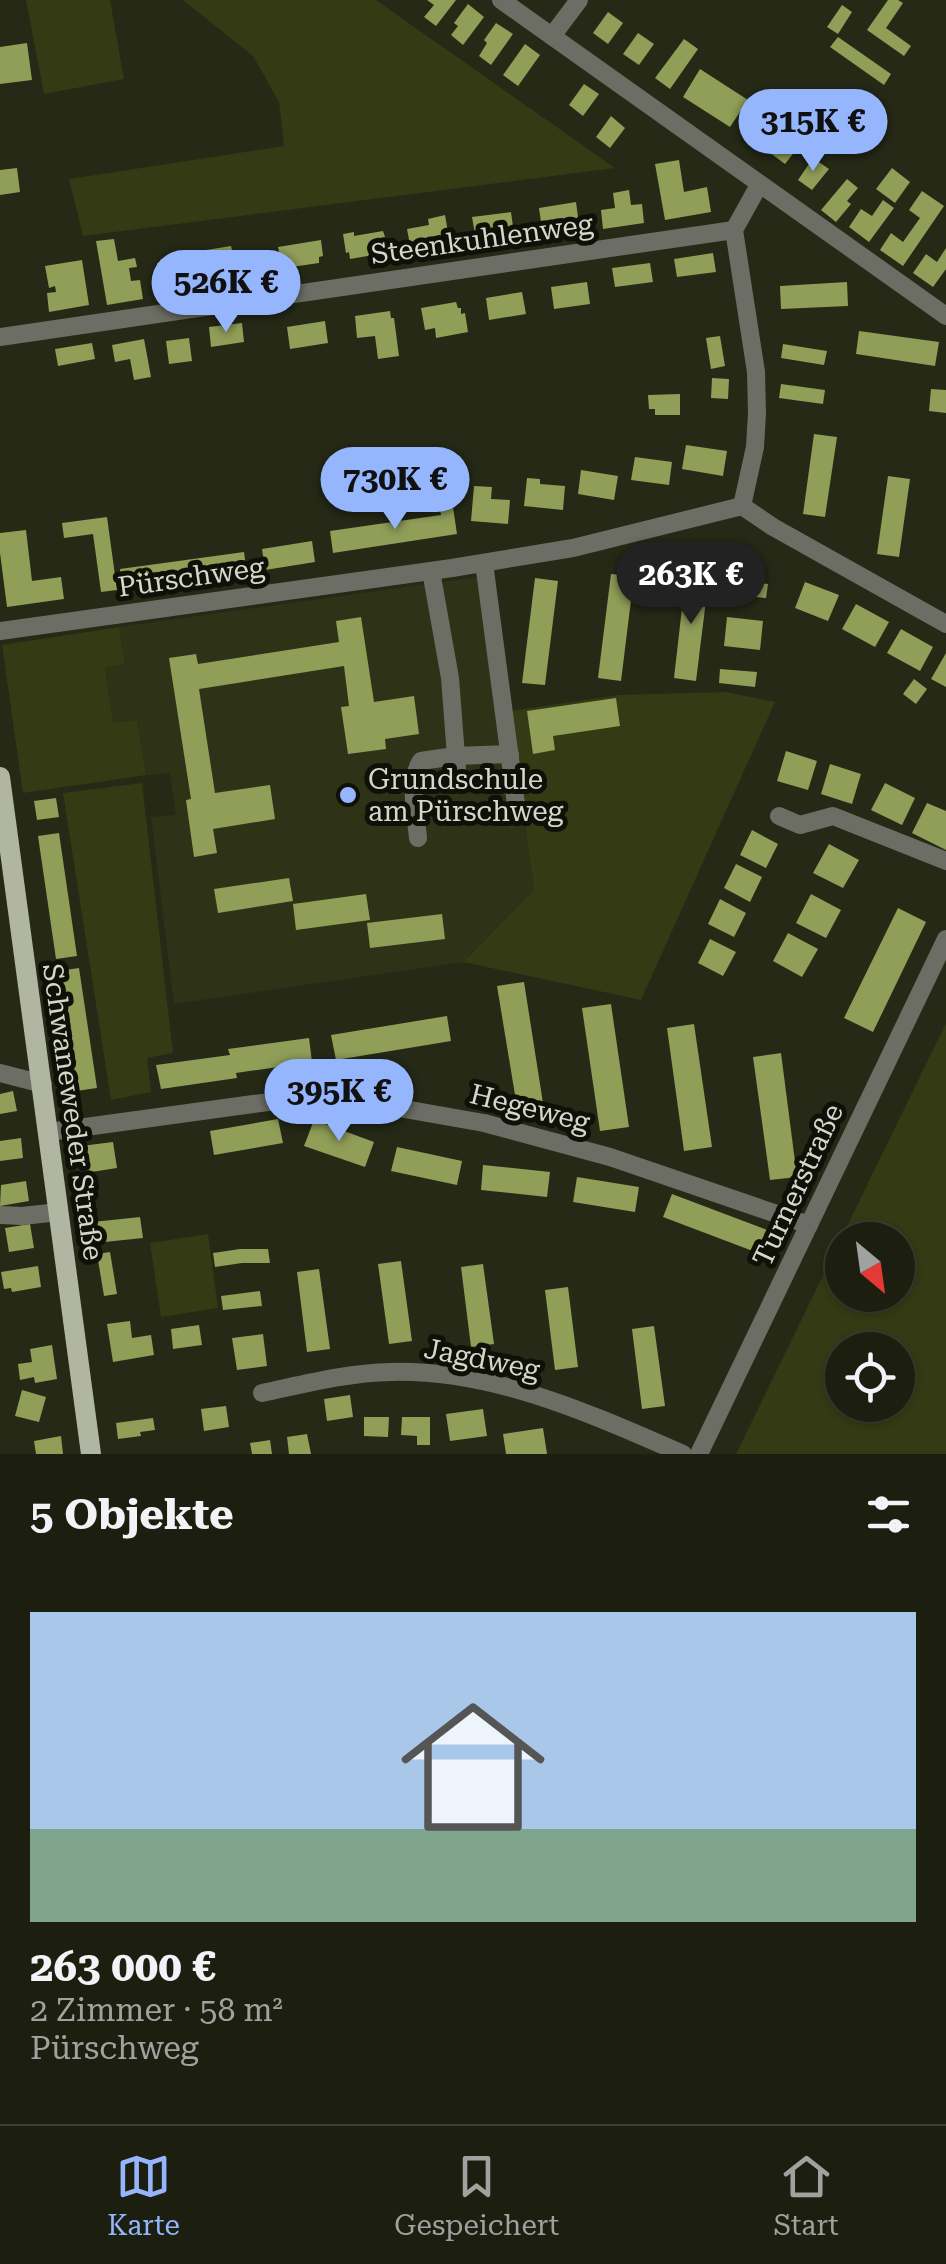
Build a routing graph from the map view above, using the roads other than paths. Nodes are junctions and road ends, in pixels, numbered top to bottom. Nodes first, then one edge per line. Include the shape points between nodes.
1 (501, 0) edge
2 (579, 0) edge
3 (552, 36) junction
4 (758, 185) junction
5 (734, 230) junction
6 (946, 316) edge
7 (0, 337) edge
8 (742, 506) junction
9 (484, 563) junction
10 (432, 571) junction
11 (946, 624) edge
12 (0, 631) edge
13 (510, 754) junction
14 (455, 756) junction
15 (0, 778) edge
16 (458, 782) dead end
17 (516, 804) dead end
18 (780, 816) dead end
19 (418, 838) dead end
20 (946, 861) edge
21 (946, 939) edge
22 (0, 1073) edge
23 (42, 1084) junction
24 (49, 1132) junction
25 (59, 1212) junction
26 (0, 1215) edge
27 (809, 1224) junction
28 (262, 1393) dead end
29 (91, 1454) edge
30 (682, 1454) edge
31 (699, 1454) edge

1 - 3 street
2 - 3 street
3 - 4 street
4 - 5 street
4 - 6 street
5 - 7 street, Steenkuhlenweg
5 - 8 street via 758,413
8 - 9 street, Pürschweg
8 - 11 street
9 - 10 street, Pürschweg
9 - 13 street
10 - 12 street, Pürschweg
10 - 14 street
13 - 14 street
13 - 17 street
14 - 16 street
14 - 19 street via 421,761 416,768
15 - 23 main road, Schwaneweder Straße
18 - 20 street via 800,826 834,816
21 - 27 street, Turnerstraße
22 - 23 street
23 - 24 main road, Schwaneweder Straße
24 - 25 main road, Schwaneweder Straße
24 - 27 street, Hegeweg via 305,1097 376,1104 484,1122
25 - 26 street
25 - 29 main road, Schwaneweder Straße
27 - 31 street, Turnerstraße
28 - 30 street, Jagdweg via 354,1374 433,1373 569,1406

